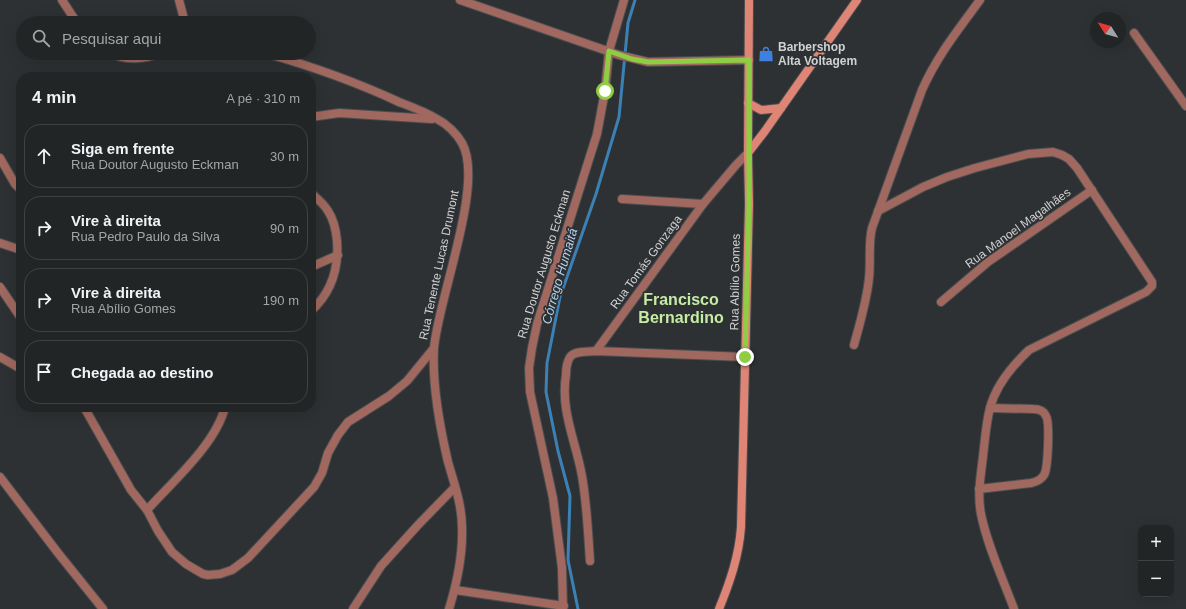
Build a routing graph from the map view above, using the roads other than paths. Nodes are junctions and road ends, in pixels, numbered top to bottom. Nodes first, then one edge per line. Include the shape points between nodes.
1 (62, 0) edge
2 (179, 0) edge
3 (460, 0) edge
4 (624, 0) edge
5 (749, 0) edge
6 (857, 0) edge
7 (980, 0) edge
8 (72, 16) edge
9 (183, 16) edge
10 (1134, 33) dead end
11 (609, 51) junction
12 (288, 60) edge
13 (749, 60) junction
14 (748, 104) junction
15 (1186, 106) edge
16 (780, 108) junction
17 (316, 116) edge
18 (438, 119) junction
19 (748, 153) junction
20 (0, 158) edge
21 (16, 185) edge
22 (1092, 190) junction
23 (316, 197) edge
24 (622, 199) dead end
25 (703, 204) junction
26 (878, 211) junction
27 (0, 243) edge
28 (16, 248) edge
29 (338, 255) junction
30 (316, 265) edge
31 (0, 287) edge
32 (942, 302) dead end
33 (316, 306) edge
34 (16, 311) edge
35 (854, 345) dead end
36 (434, 348) junction
37 (596, 351) junction
38 (0, 357) edge
39 (745, 357) junction
40 (16, 366) edge
41 (990, 408) junction
42 (87, 412) edge
43 (224, 412) edge
44 (0, 477) edge
45 (455, 487) junction
46 (979, 488) junction
47 (146, 510) junction
48 (590, 561) dead end
49 (455, 590) junction
50 (563, 607) edge
51 (103, 609) edge
52 (353, 609) edge
53 (449, 609) edge
54 (719, 609) edge
55 (1014, 609) edge

1 - 8 street
2 - 9 street
3 - 11 street
4 - 11 street, Rua Doutor Augusto Eckman
5 - 13 street, Rua Abílio Gomes
6 - 16 street, Rua Tomás Gonzaga
7 - 26 street via 932,68
10 - 15 street
11 - 13 street via 648,62
11 - 50 street, Rua Doutor Augusto Eckman via 597,134 537,324 529,368 530,392 553,498 562,568
12 - 18 street, Rua Tenente Lucas Drumont via 322,70
13 - 14 street, Rua Abílio Gomes
14 - 16 street via 762,110
14 - 19 street, Rua Abílio Gomes
16 - 19 street, Rua Tomás Gonzaga
17 - 18 street via 339,113
18 - 36 street, Rua Tenente Lucas Drumont via 454,132 462,143 469,170 466,204
19 - 25 street, Rua Tomás Gonzaga
19 - 39 street, Rua Abílio Gomes
20 - 21 street
22 - 26 street via 1069,159 1053,152 1040,152 947,177
22 - 32 street, Rua Manoel Magalhães via 988,262
22 - 41 street via 1150,278 1152,286 1146,292 1029,350 1016,361 1003,379
23 - 29 street via 329,212 336,227
24 - 25 street
25 - 37 street, Rua Tomás Gonzaga
26 - 35 street via 870,240 867,290
27 - 28 street
29 - 30 street
29 - 33 street via 330,288
31 - 34 street
36 - 45 street, Rua Tenente Lucas Drumont via 439,419
36 - 47 street via 407,381 389,396 348,422 328,453 322,473 314,487 248,558 232,570 208,575 186,564 172,552
37 - 39 street
37 - 48 street via 579,352 571,356 564,384 566,413 582,474
38 - 40 street
39 - 54 street, Rua Abílio Gomes via 740,543
41 - 46 street
41 - 46 street via 1033,409 1044,412 1048,421 1047,464 1043,476 1031,484
42 - 47 street
43 - 47 street via 204,448
44 - 51 street
45 - 49 street, Rua Tenente Lucas Drumont via 462,527
45 - 52 street via 381,566
46 - 55 street via 984,529
49 - 50 street
49 - 53 street, Rua Tenente Lucas Drumont

